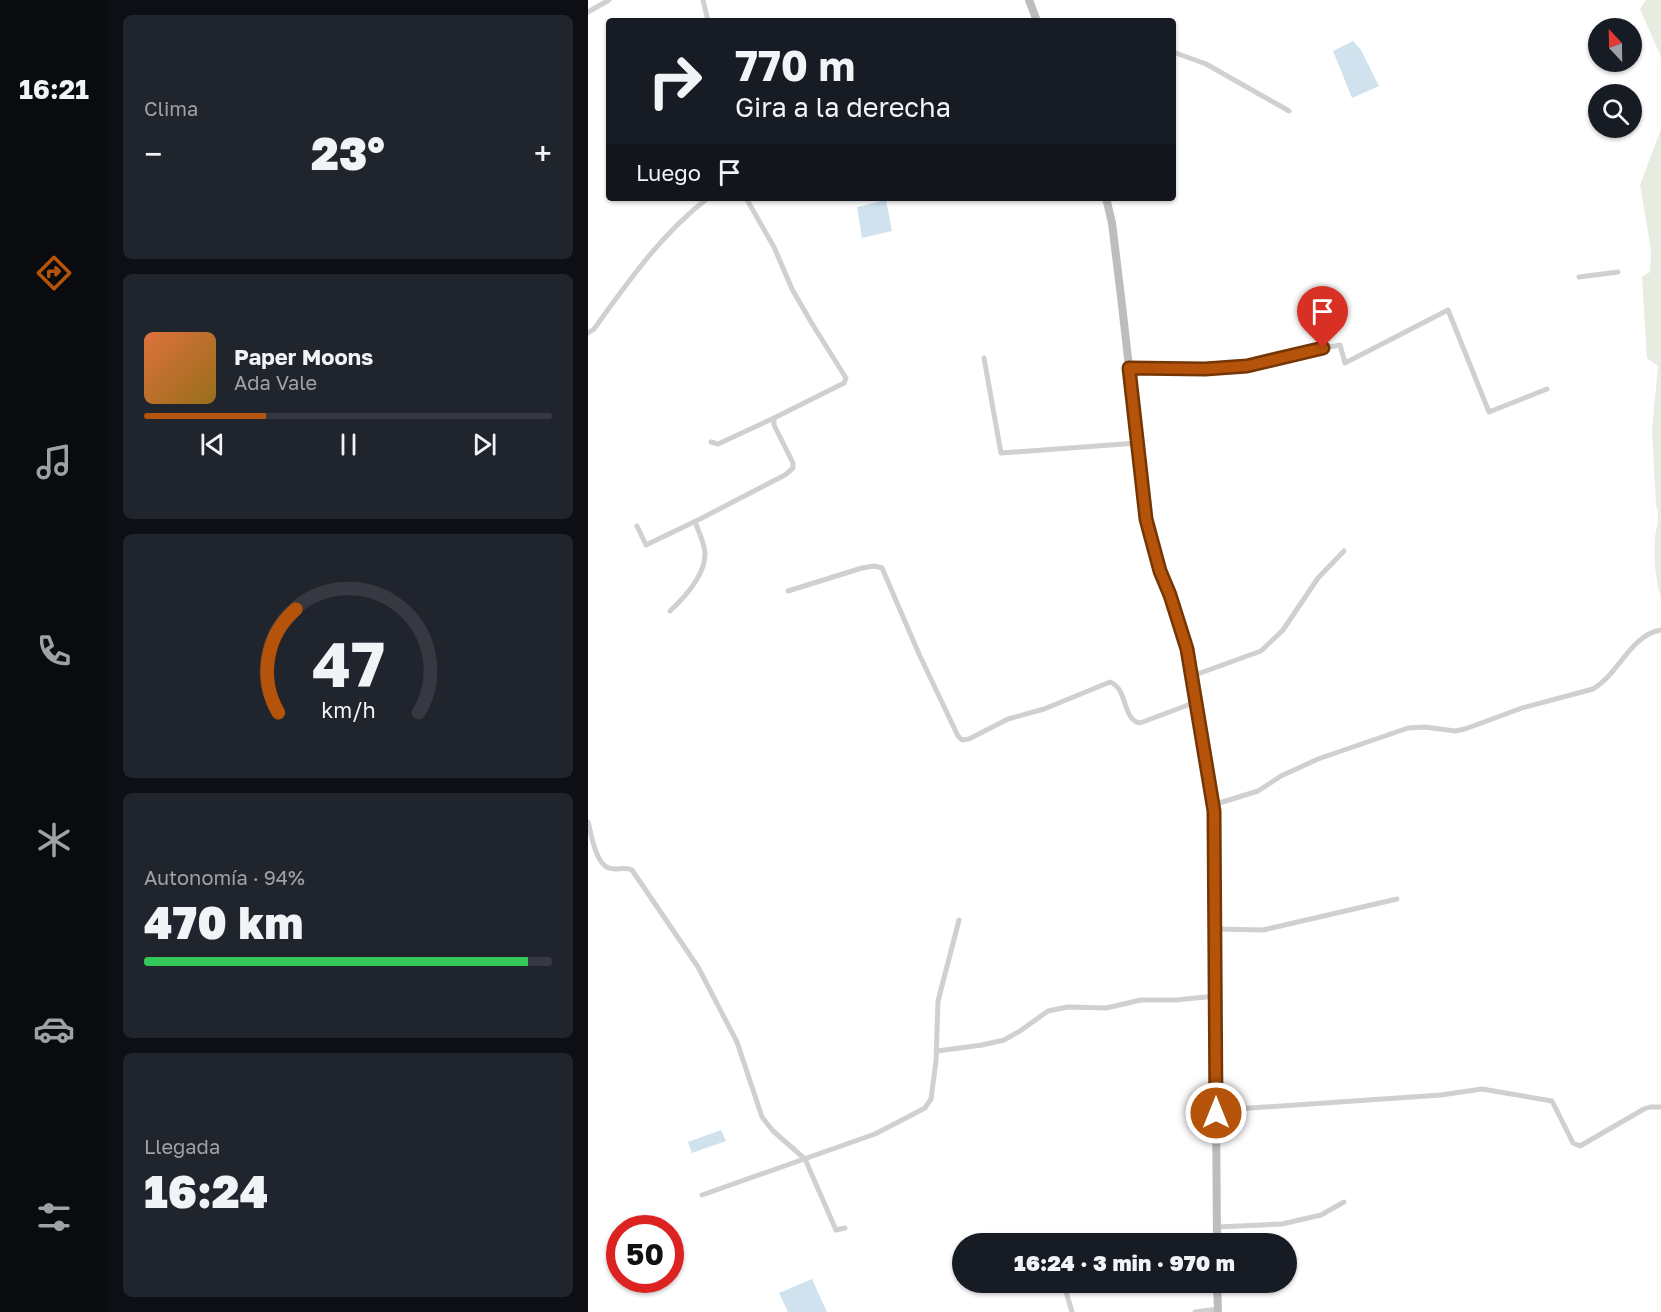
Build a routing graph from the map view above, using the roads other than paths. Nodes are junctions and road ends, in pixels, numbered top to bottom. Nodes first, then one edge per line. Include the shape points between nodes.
1 (609, 0) edge
2 (703, 0) edge
3 (1029, 0) edge
4 (588, 12) edge
5 (707, 18) edge
6 (1036, 18) edge
7 (1176, 53) edge
8 (1289, 111) dead end
9 (704, 201) edge
10 (748, 201) edge
11 (1107, 201) edge
12 (1618, 272) dead end
13 (1579, 277) dead end
14 (588, 333) edge
15 (984, 358) dead end
16 (1129, 368) junction
17 (1547, 388) dead end
18 (774, 418) junction
19 (711, 442) dead end
20 (1137, 442) junction
21 (695, 522) junction
22 (637, 526) dead end
23 (1344, 551) dead end
24 (788, 591) dead end
25 (670, 611) dead end
26 (1661, 630) edge
27 (1192, 676) junction
28 (1196, 702) junction
29 (1213, 805) junction
30 (588, 822) edge
31 (1397, 899) dead end
32 (958, 920) dead end
33 (1216, 929) junction
34 (1216, 996) junction
35 (937, 1051) junction
36 (1661, 1107) edge
37 (1216, 1113) junction
38 (805, 1159) junction
39 (702, 1195) dead end
40 (1344, 1202) dead end
41 (1217, 1227) junction
42 (845, 1228) dead end
43 (1217, 1233) edge
44 (1066, 1293) edge
45 (1217, 1293) edge
46 (1218, 1310) edge
47 (1072, 1312) edge
48 (1195, 1312) edge

1 - 4 street
2 - 5 street
3 - 6 main road
7 - 8 street via 1206,64
9 - 14 street via 646,258
10 - 18 street via 792,289 846,378 827,393
11 - 16 main road
12 - 13 street
15 - 20 street via 1001,453
16 - 17 street via 1247,366 1340,345 1345,363 1448,310 1490,412
16 - 20 main road
18 - 19 street via 718,444
18 - 21 street via 793,468
20 - 27 main road via 1146,519 1180,624
21 - 22 street via 646,544
21 - 25 street via 705,552 704,564 688,594
23 - 27 street via 1318,578 1284,630 1261,651
24 - 28 street via 862,568 882,568 962,740 1110,682 1120,690 1135,722
26 - 29 street via 1643,636 1603,683 1593,689 1522,708 1465,729 1408,728 1318,759 1258,791
27 - 28 main road
28 - 29 main road
29 - 33 main road
30 - 38 street via 594,847 604,865 632,870 698,967 737,1042 762,1117
31 - 33 street via 1263,930
32 - 35 street via 938,1001
33 - 34 main road
34 - 35 street via 1141,1000 1106,1008 1068,1007 1048,1011 1004,1040
34 - 37 main road
35 - 38 street via 931,1100 925,1108 875,1134
36 - 37 street via 1644,1109 1580,1146 1573,1143 1552,1101 1482,1089
37 - 41 main road
38 - 39 street
38 - 42 street via 836,1230
40 - 41 street via 1321,1215 1282,1224
41 - 43 main road
44 - 47 street
45 - 46 main road
46 - 48 street

